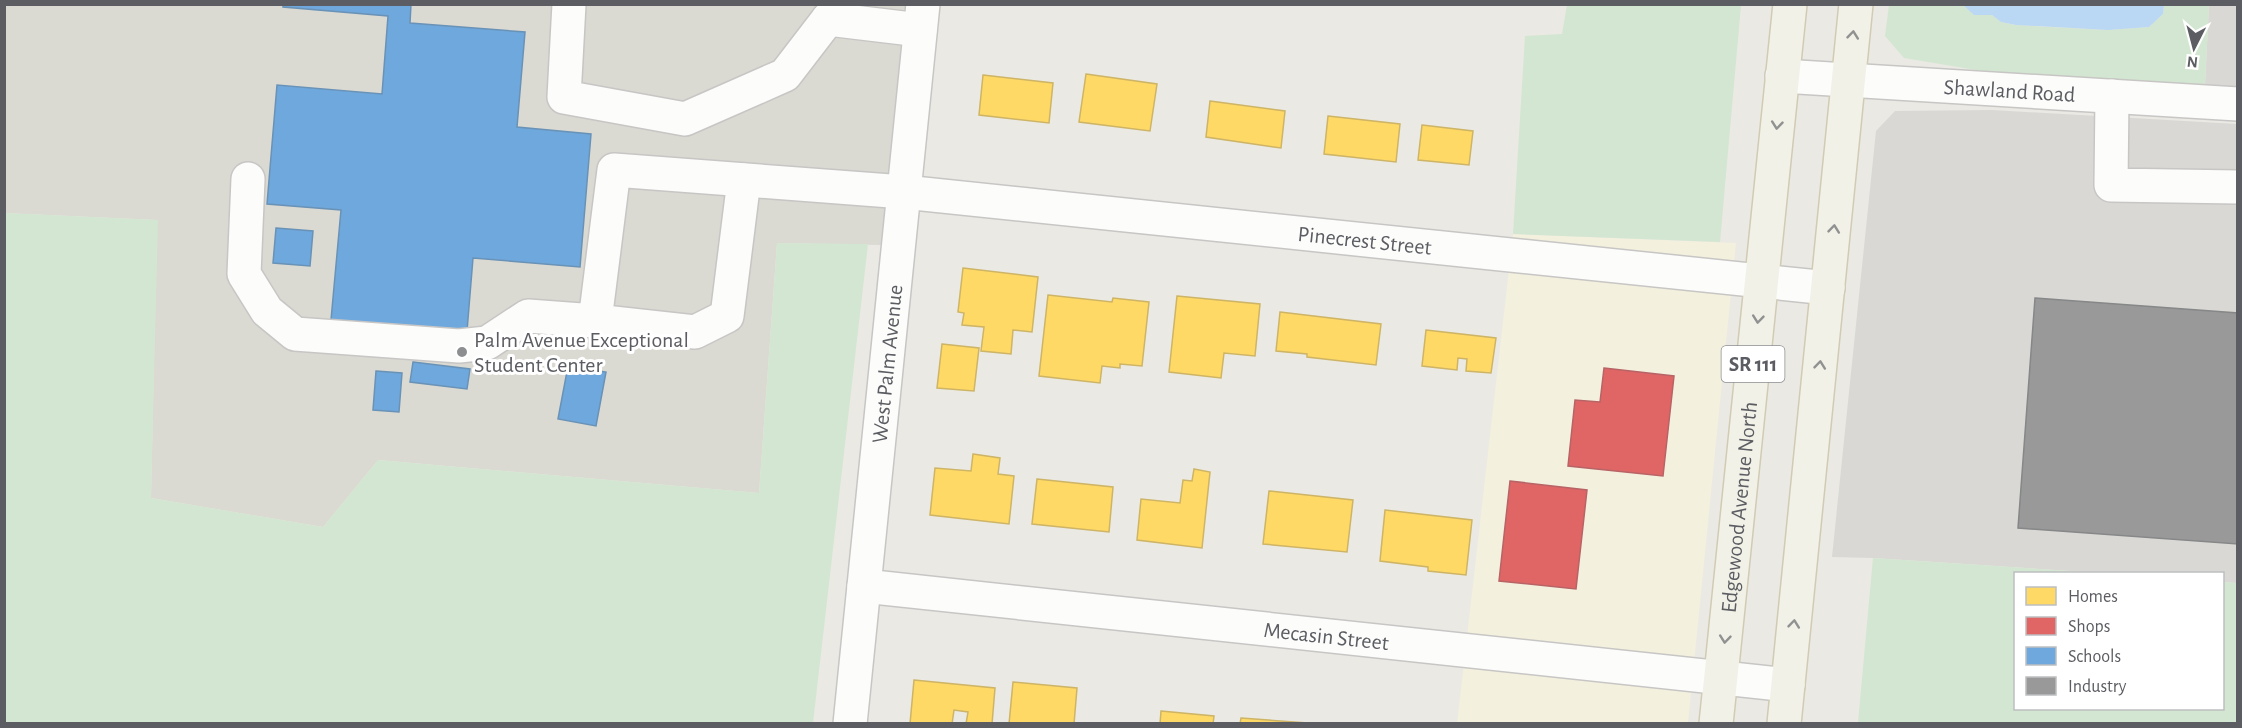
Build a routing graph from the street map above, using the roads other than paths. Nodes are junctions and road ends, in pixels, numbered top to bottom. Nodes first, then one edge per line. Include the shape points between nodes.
1 (569, 4) edge
2 (1790, 4) edge
3 (1856, 4) edge
4 (824, 12) edge
5 (921, 17) edge
6 (1782, 76) junction
7 (1849, 81) junction
8 (2112, 96) junction
9 (2238, 104) edge
10 (248, 179) dead end
11 (744, 180) junction
12 (2238, 187) edge
13 (903, 192) junction
14 (1762, 282) junction
15 (1828, 288) junction
16 (595, 321) junction
17 (864, 586) junction
18 (1721, 678) junction
19 (1788, 685) junction
20 (850, 723) edge
21 (1716, 723) edge
22 (1784, 723) edge

1 - 4 street via 564,97 685,119 785,75
2 - 6 main road, Edgewood Avenue North / SR 111
7 -> 3 main road, SR 111
4 - 5 street
5 - 13 street, West Palm Avenue
6 - 7 street, Shawland Road
6 -> 14 main road, Edgewood Avenue North / SR 111
7 - 8 street, Shawland Road
15 -> 7 main road, SR 111
8 - 9 street, Shawland Road
8 - 12 street via 2111,185
10 - 16 street via 244,274 267,311 296,334 459,346 487,343 528,316
11 - 13 street, Pinecrest Street
11 - 16 street via 727,316 695,332
11 - 16 street, Pinecrest Street via 614,170
13 - 14 street, Pinecrest Street
13 - 17 street, West Palm Avenue
14 - 15 street, Pinecrest Street
14 -> 18 main road, Edgewood Avenue North / SR 111
19 -> 15 main road, SR 111
17 - 18 street, Mecasin Street
17 - 20 street, West Palm Avenue
18 - 19 street, Mecasin Street
18 - 21 main road, Edgewood Avenue North / SR 111
19 - 22 main road, SR 111

